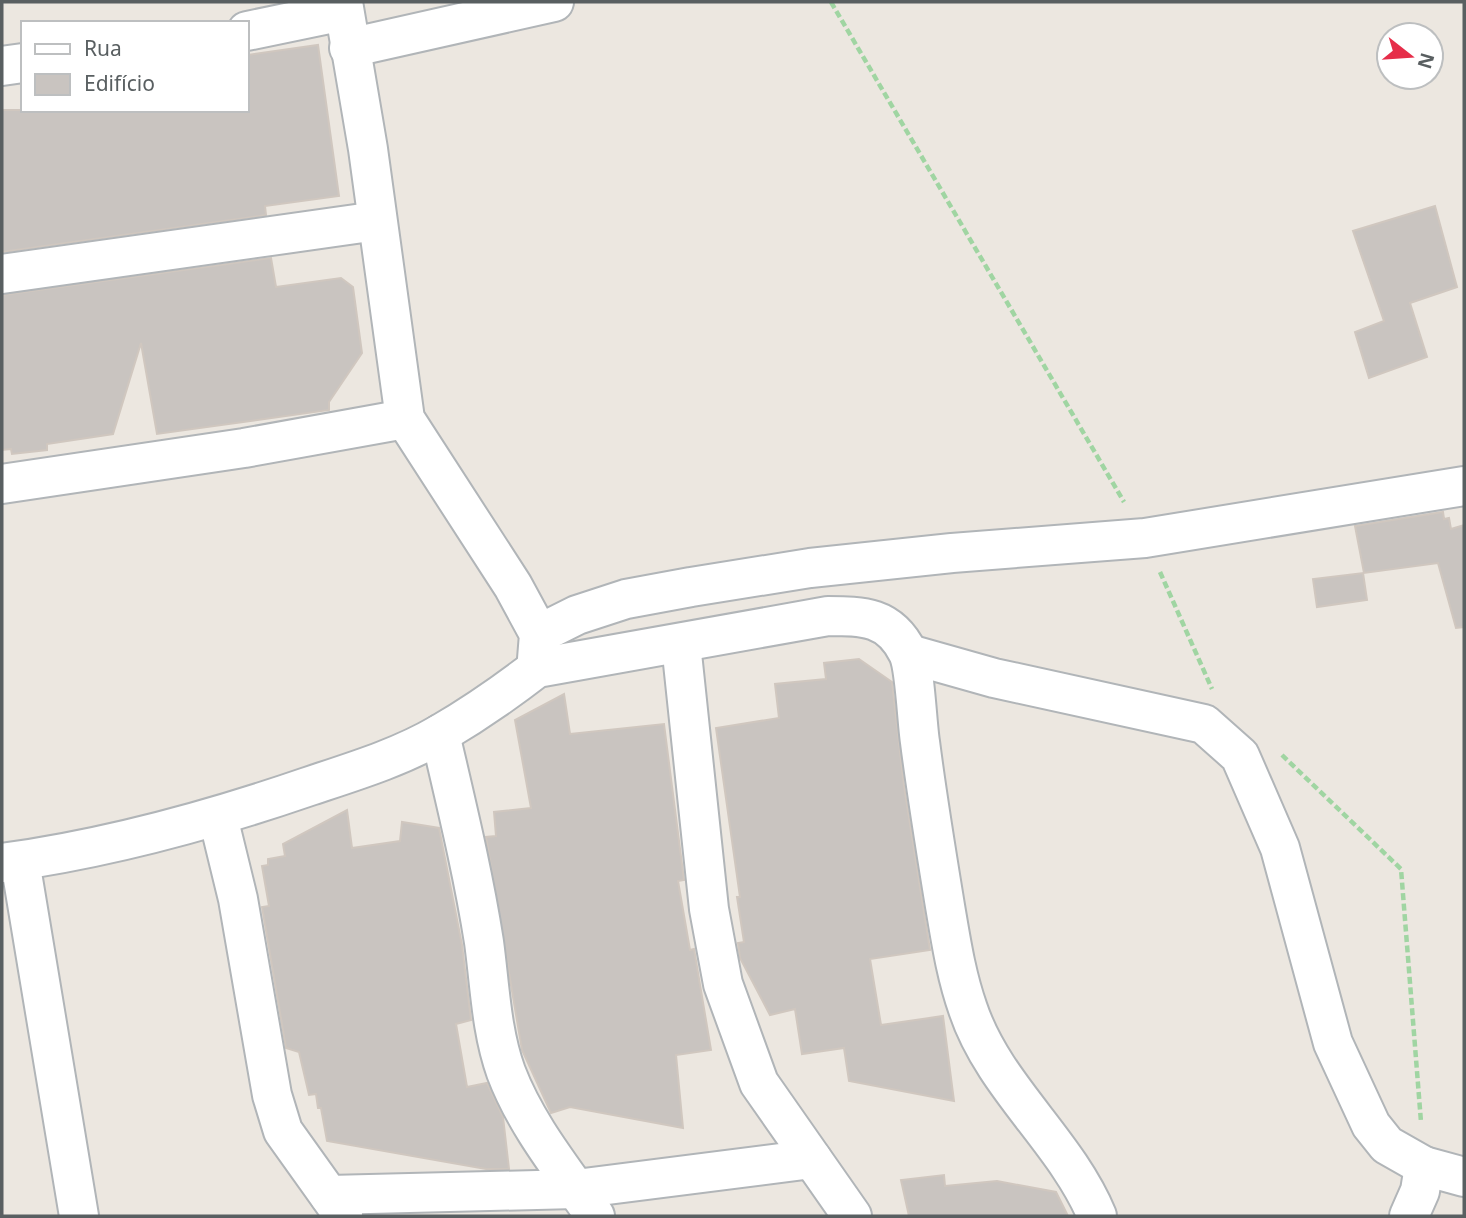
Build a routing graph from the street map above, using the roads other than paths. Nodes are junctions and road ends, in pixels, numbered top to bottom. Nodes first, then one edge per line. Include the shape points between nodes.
1 (554, 2) edge
2 (345, 20) edge
3 (248, 31) edge
4 (21, 63) edge
5 (2, 66) edge
6 (377, 221) junction
7 (2, 274) edge
8 (405, 419) junction
9 (2, 484) edge
10 (1464, 486) edge
11 (681, 644) junction
12 (538, 651) junction
13 (909, 654) junction
14 (440, 734) junction
15 (218, 817) junction
16 (11, 862) edge
17 (812, 1159) junction
18 (1424, 1166) junction
19 (1464, 1177) edge
20 (585, 1203) edge
21 (336, 1205) edge
22 (79, 1216) edge
23 (852, 1216) edge
24 (1097, 1216) edge
25 (1409, 1216) edge

1 - 2 street
2 - 3 street
2 - 6 street
4 - 5 street
6 - 7 street
6 - 8 street
8 - 9 street
8 - 12 street via 513,586
10 - 12 street via 1145,538 810,568 626,599 577,615
11 - 12 street
11 - 13 street via 828,616 866,616 888,627
11 - 17 street via 709,909 723,984 760,1083
12 - 14 street via 499,697
13 - 18 street via 994,678 1204,724 1240,756 1280,848 1333,1043 1371,1125 1387,1145
13 - 24 street via 930,826 954,963 968,1012 995,1063 1091,1200
14 - 15 street via 403,752
14 - 20 street via 484,941 495,1034 525,1116
15 - 16 street
15 - 21 street via 279,1119
16 - 22 street
17 - 20 street
17 - 23 street
18 - 19 street
18 - 25 street
20 - 21 street

